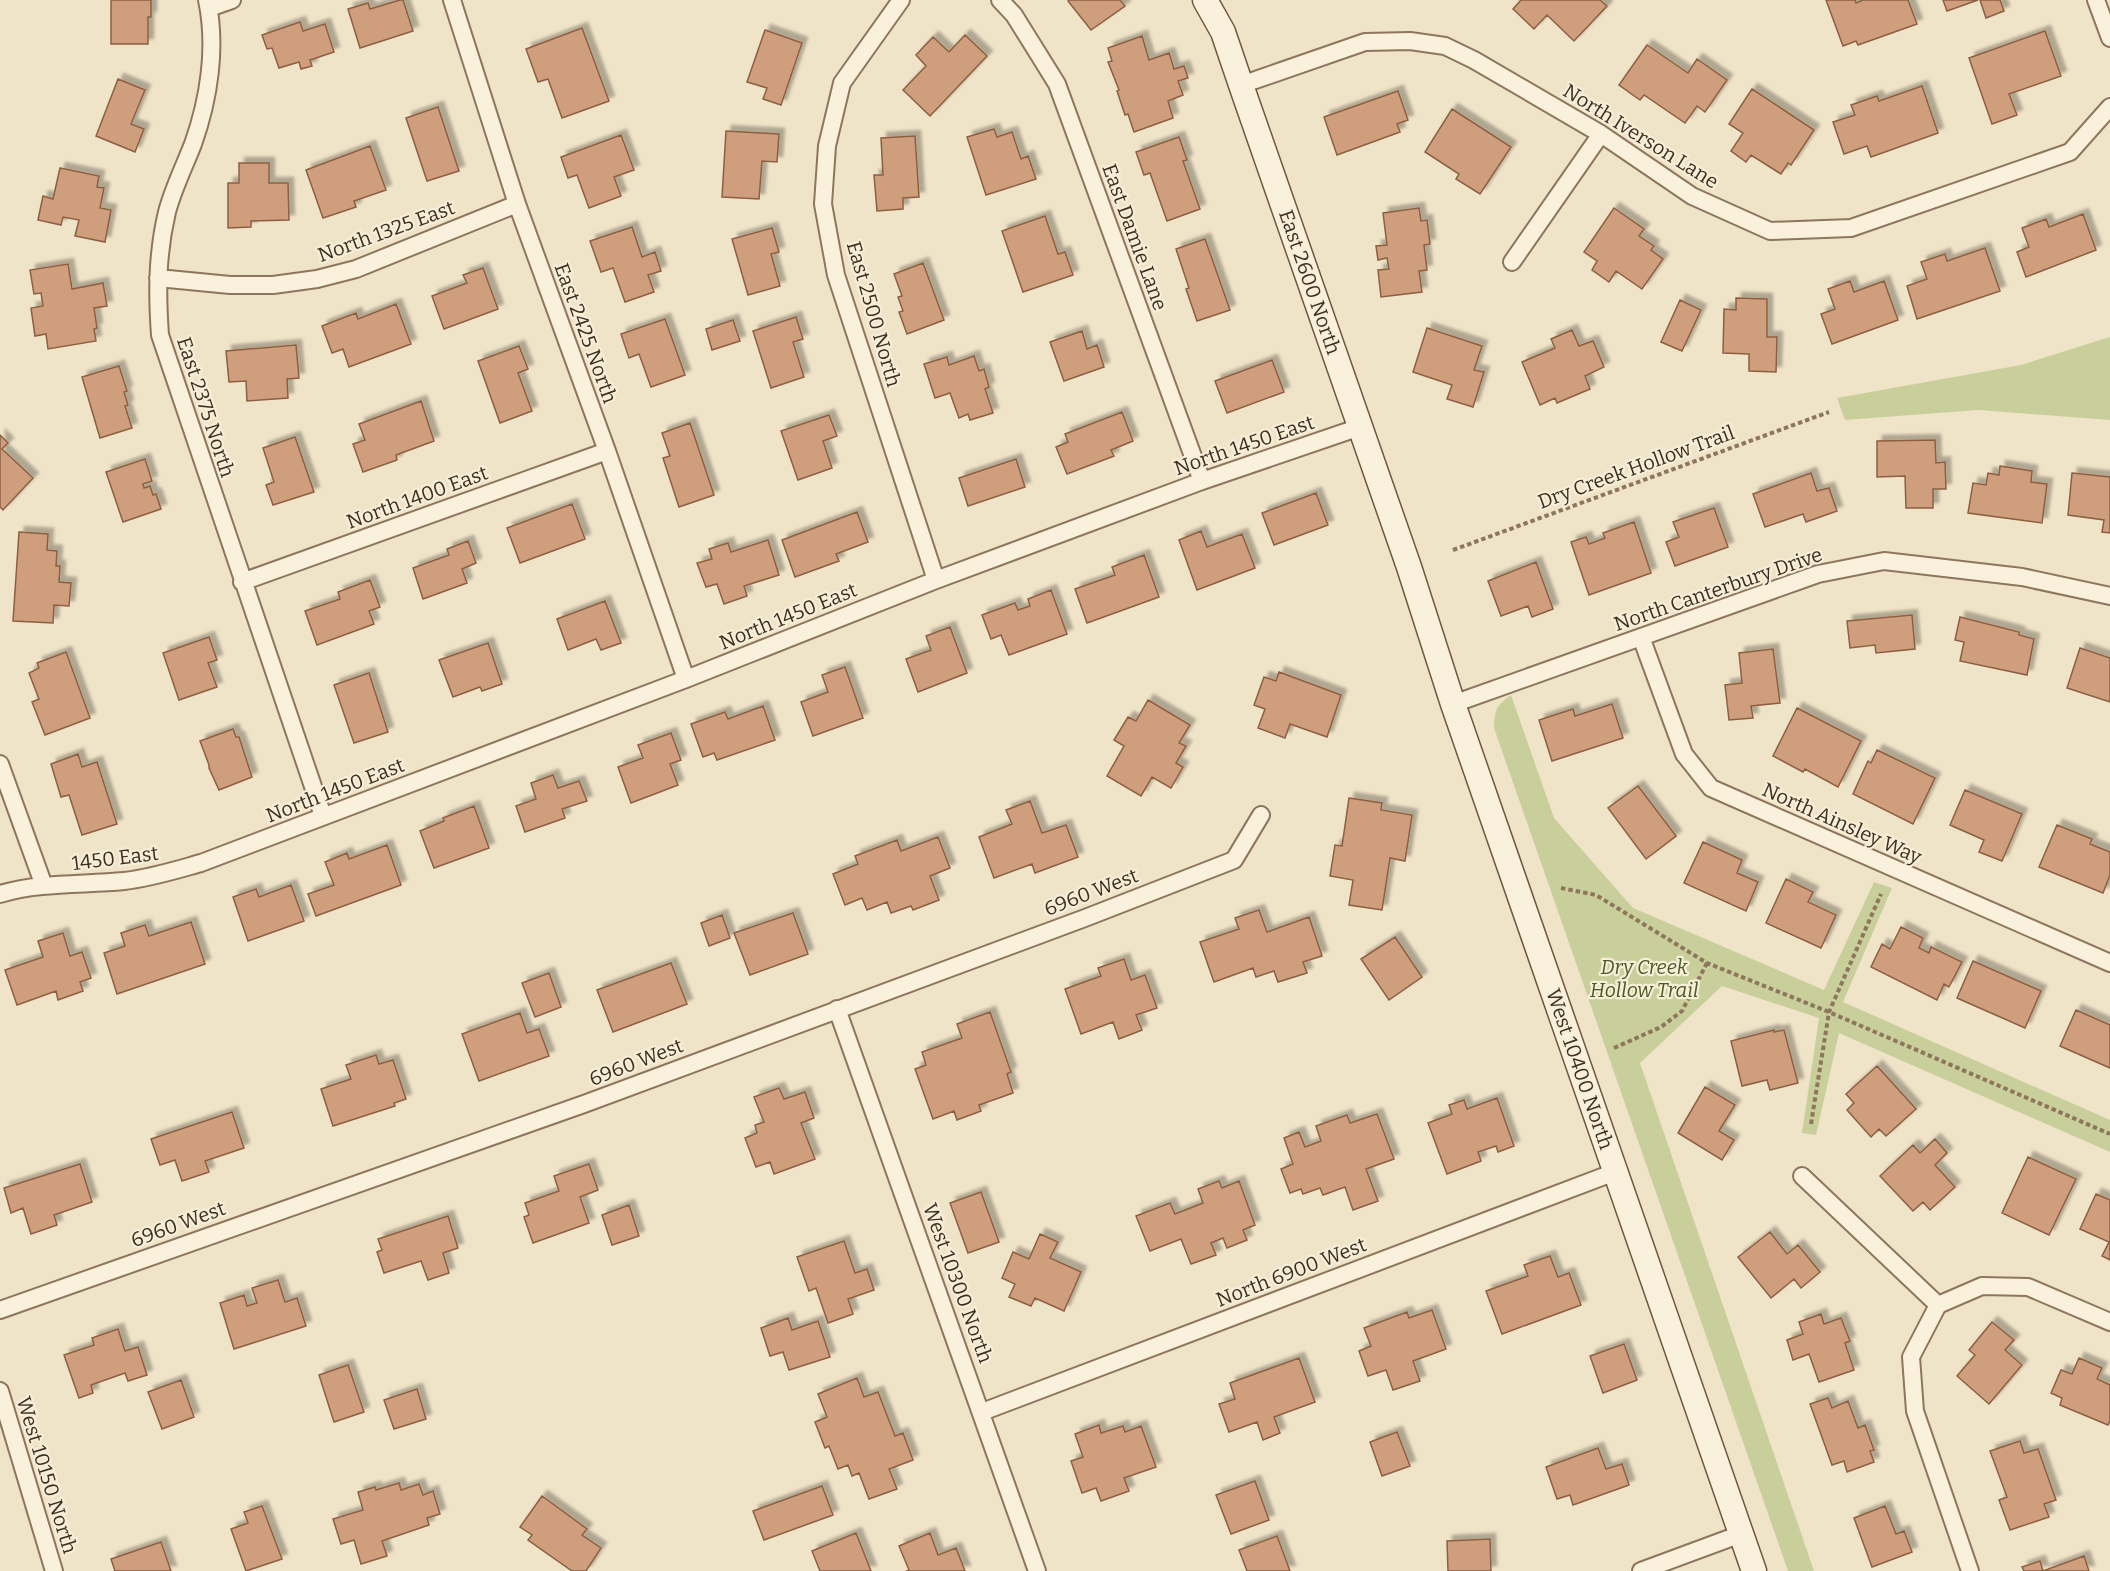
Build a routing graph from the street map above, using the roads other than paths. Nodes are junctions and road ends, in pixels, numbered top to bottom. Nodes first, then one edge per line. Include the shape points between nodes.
1 (232, 0) edge
2 (452, 0) edge
3 (901, 0) edge
4 (1000, 0) edge
5 (1205, 0) edge
6 (2096, 0) edge
7 (208, 4) edge
8 (2110, 38) edge
9 (1241, 85) junction
10 (2110, 107) edge
11 (1600, 134) junction
12 (517, 204) junction
13 (1512, 262) dead end
14 (158, 278) junction
15 (1360, 427) junction
16 (607, 451) junction
17 (1202, 481) junction
18 (1408, 567) joint
19 (936, 580) junction
20 (242, 582) junction
21 (2110, 596) edge
22 (1641, 637) junction
23 (686, 680) junction
24 (1453, 704) junction
25 (0, 764) edge
26 (1261, 815) dead end
27 (323, 816) junction
28 (234, 851) joint
29 (44, 886) junction
30 (0, 894) edge
31 (2110, 963) edge
32 (837, 1009) junction
33 (1615, 1172) junction
34 (1802, 1176) dead end
35 (1938, 1305) junction
36 (0, 1310) edge
37 (2110, 1322) edge
38 (0, 1391) edge
39 (982, 1412) junction
40 (1741, 1534) junction
41 (54, 1571) edge
42 (1037, 1571) edge
43 (1641, 1571) edge
44 (1754, 1571) edge
45 (1970, 1571) edge

1 - 7 street
2 - 12 street, East 2425 North
3 - 19 street, East 2500 North via 842,83 827,146 823,204 836,275
4 - 17 street, East Damie Lane via 1014,15 1057,84
5 - 9 street, East 2600 North via 1223,32
6 - 8 street
7 - 14 street, East 2375 North via 211,40 204,110 167,212
9 - 11 street, North Iverson Lane via 1365,42 1410,40 1445,46 1474,60
9 - 15 street, East 2600 North
10 - 11 street, North Iverson Lane via 2070,152 1851,228 1770,231 1692,196
11 - 13 street
12 - 14 street, North 1325 East via 356,269 317,279 230,285
12 - 16 street, East 2425 North
14 - 20 street, East 2375 North via 160,335
15 - 17 street, North 1450 East
15 - 18 street, East 2600 North
16 - 20 street, North 1400 East
16 - 23 street, East 2425 North
17 - 19 street, North 1450 East
18 - 24 street, West 10400 North
19 - 23 street, North 1450 East
20 - 27 street, East 2375 North
21 - 22 street, North Canterbury Drive via 2022,577 1884,561 1818,574
22 - 24 street, North Canterbury Drive
22 - 31 street, North Ainsley Way via 1684,754 1711,788
23 - 27 street, North 1450 East
24 - 33 street, West 10400 North
25 - 29 street
26 - 32 street, 6960 West via 1234,860
27 - 28 street, North 1450 East
28 - 29 street, 1450 East via 158,876
29 - 30 street, 1450 East
32 - 36 street, 6960 West via 584,1104
32 - 39 street, West 10300 North
33 - 39 street, North 6900 West
33 - 40 street, West 10400 North
34 - 35 street
35 - 37 street via 1982,1286 2028,1287
35 - 45 street via 1911,1357 1915,1411
38 - 41 street, West 10150 North
39 - 42 street, West 10300 North
40 - 43 street
40 - 44 street, West 10400 North

